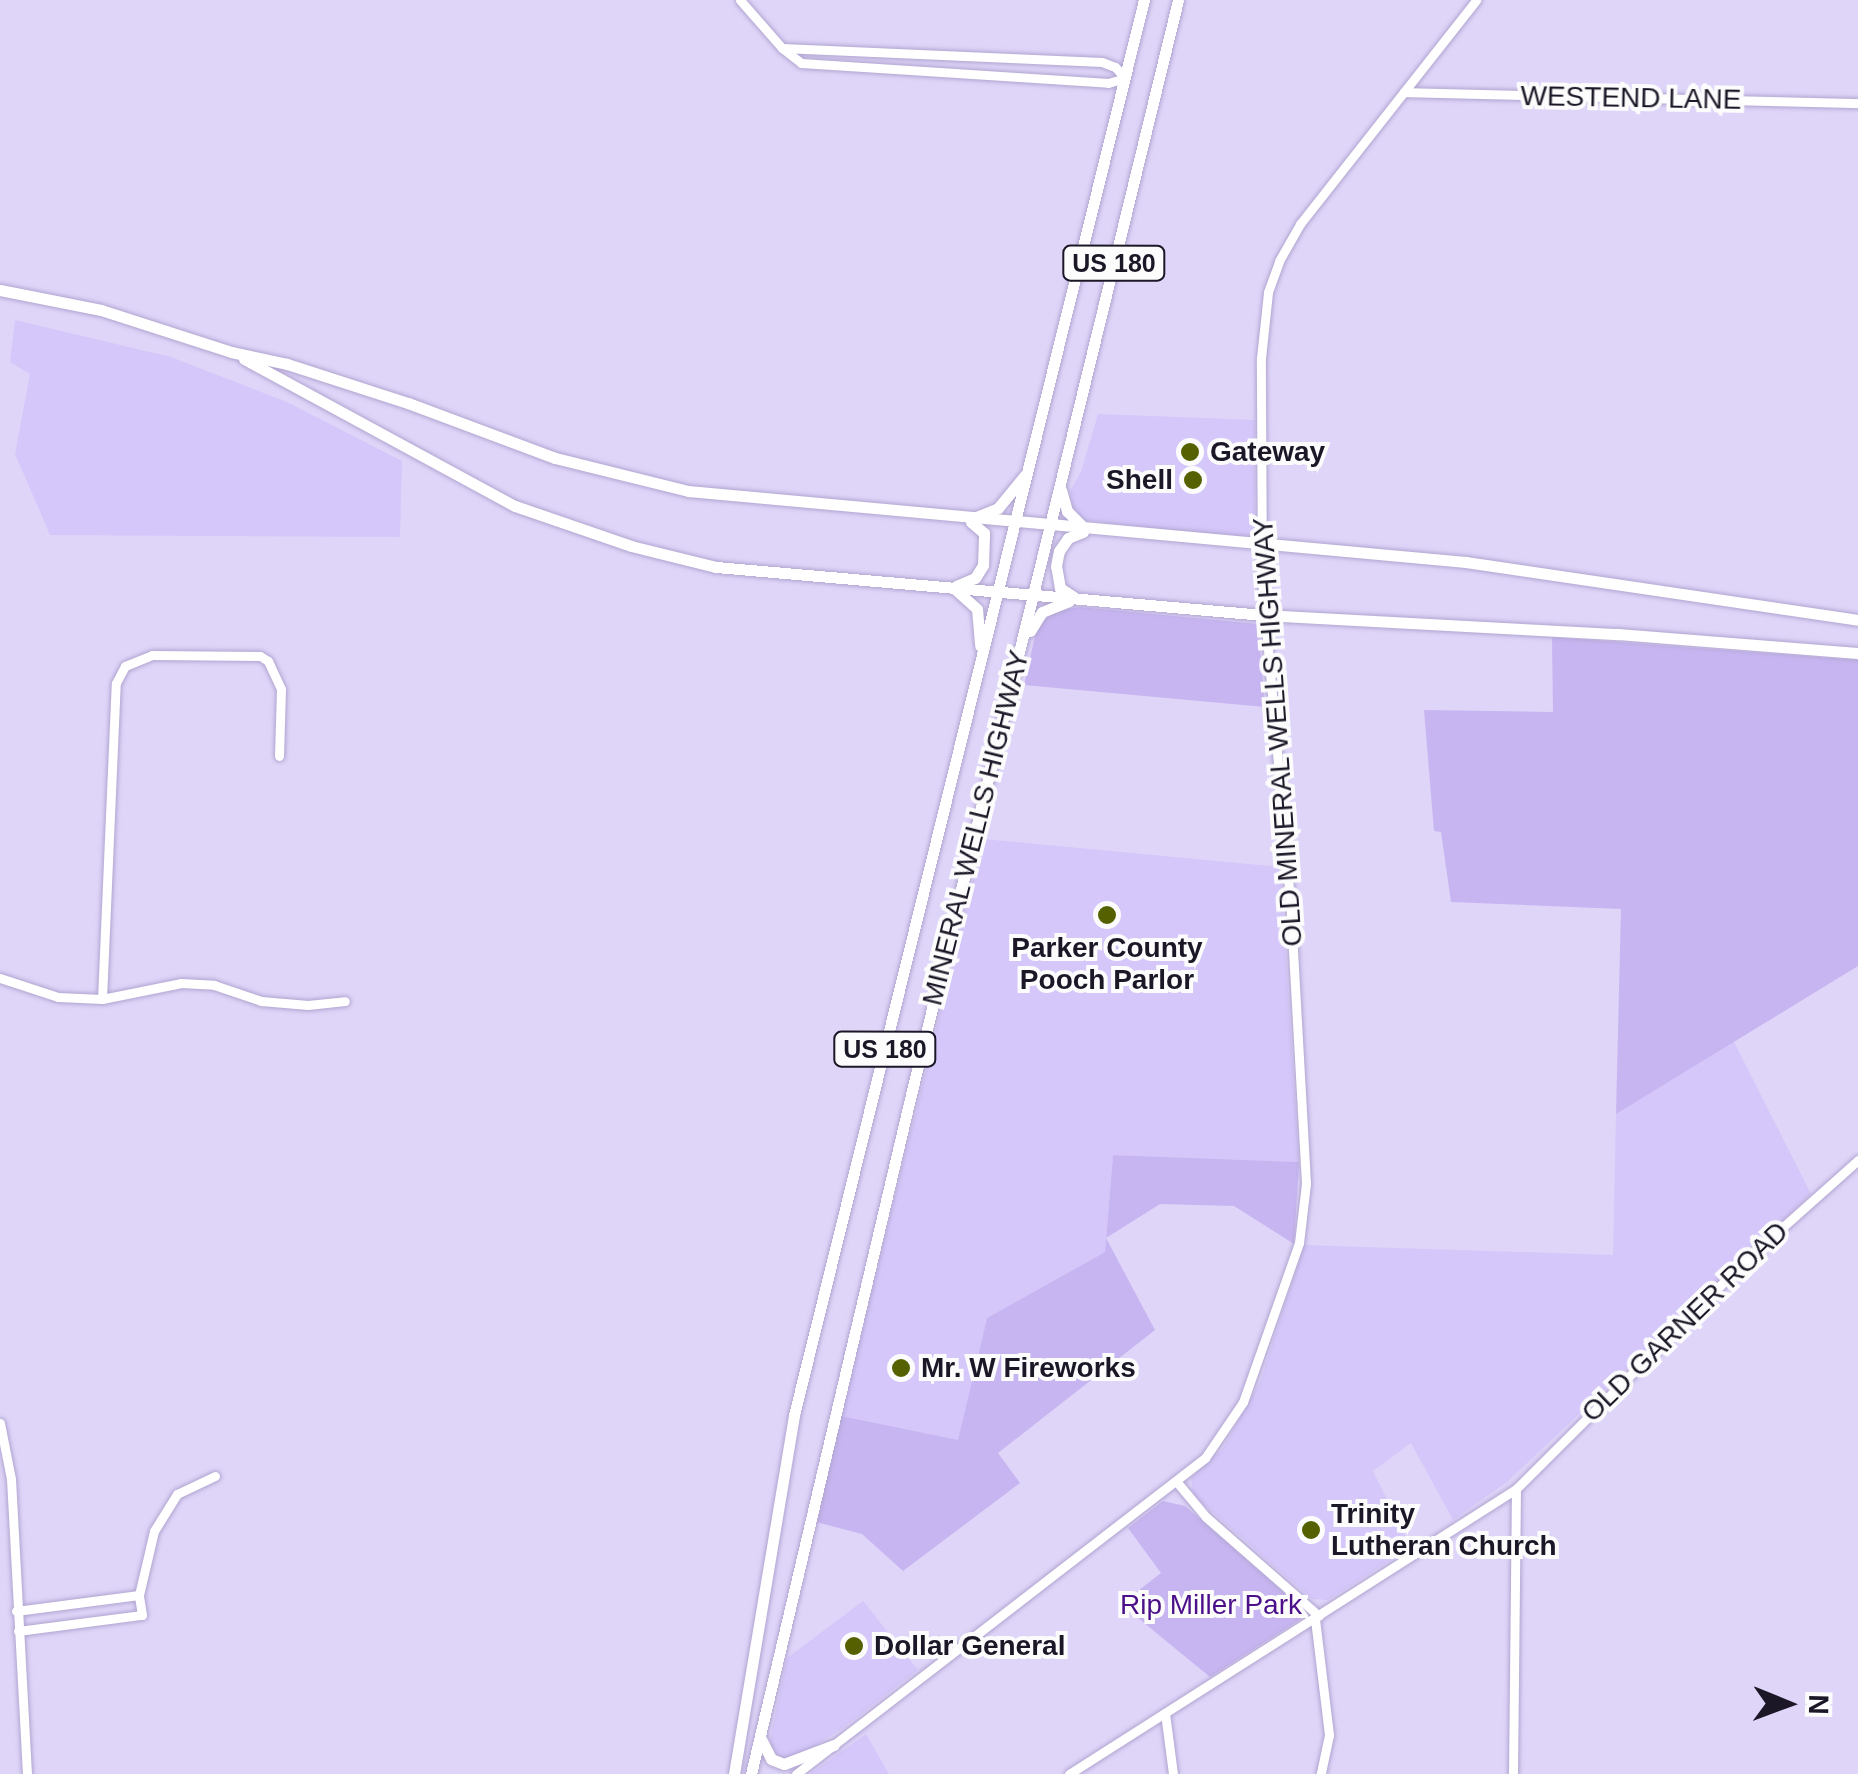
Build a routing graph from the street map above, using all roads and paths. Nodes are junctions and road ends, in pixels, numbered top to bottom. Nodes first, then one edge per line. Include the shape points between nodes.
1 (740, 0) edge
2 (1144, 0) edge
3 (1178, 0) edge
4 (1476, 0) edge
5 (782, 48) junction
6 (1004, 57) junction
7 (1006, 76) junction
8 (1125, 78) junction
9 (1404, 92) junction
10 (1858, 104) edge
11 (0, 290) edge
12 (231, 352) junction
13 (1030, 468) junction
14 (1060, 484) junction
15 (967, 519) junction
16 (1015, 524) junction
17 (1050, 526) junction
18 (1087, 530) junction
19 (1261, 546) junction
20 (952, 588) junction
21 (998, 592) junction
22 (1034, 595) junction
23 (1078, 599) junction
24 (1264, 615) junction
25 (1858, 620) edge
26 (1020, 653) junction
27 (1858, 653) edge
28 (980, 666) junction
29 (279, 756) dead end
30 (0, 978) edge
31 (102, 1000) junction
32 (345, 1000) dead end
33 (1858, 1160) edge
34 (0, 1422) edge
35 (216, 1476) dead end
36 (1176, 1481) junction
37 (1516, 1489) junction
38 (14, 1544) junction
39 (0, 1545) edge
40 (139, 1595) junction
41 (16, 1611) junction
42 (1317, 1618) junction
43 (18, 1632) junction
44 (1166, 1714) junction
45 (760, 1735) junction
46 (834, 1745) junction
47 (27, 1774) edge
48 (734, 1774) edge
49 (752, 1774) edge
50 (796, 1774) edge
51 (1069, 1774) edge
52 (1173, 1774) edge
53 (1321, 1774) edge
54 (1513, 1774) edge

1 - 5 street
2 - 8 main road, MINERAL WELLS HIGHWAY / US 180
3 - 14 main road, MINERAL WELLS HIGHWAY / US 180
4 - 9 street, OLD MINERAL WELLS HIGHWAY
5 - 6 street
5 - 7 street via 801,64 828,68
6 - 7 street
6 - 8 street via 1102,62
7 - 8 street via 1108,84
8 - 13 main road, MINERAL WELLS HIGHWAY / US 180
9 - 10 street, WESTEND LANE
9 - 19 street, OLD MINERAL WELLS HIGHWAY via 1300,224 1268,292 1261,358
11 - 12 main road via 101,310
12 - 15 main road via 333,378 540,453 642,482
12 - 20 main road via 464,482 590,534 716,567
13 - 15 main road via 998,508
13 - 16 main road, MINERAL WELLS HIGHWAY / US 180
14 - 17 main road, MINERAL WELLS HIGHWAY / US 180
14 - 18 main road via 1067,511
15 - 16 main road
15 - 20 main road via 984,533 983,565 975,578
16 - 17 main road
16 - 21 main road, MINERAL WELLS HIGHWAY / US 180
17 - 18 main road
17 - 22 main road, MINERAL WELLS HIGHWAY / US 180
18 - 19 main road
18 - 23 main road via 1068,538 1056,566 1060,588
19 - 24 street, OLD MINERAL WELLS HIGHWAY
19 - 25 main road via 1466,562
20 - 21 main road
20 - 28 main road via 977,609
21 - 22 main road
21 - 28 main road, MINERAL WELLS HIGHWAY / US 180
22 - 23 main road
22 - 26 main road, MINERAL WELLS HIGHWAY / US 180
23 - 24 main road
23 - 26 main road via 1042,612
24 - 27 main road
24 - 36 street, OLD MINERAL WELLS HIGHWAY via 1306,1183 1299,1243 1243,1402 1218,1443
26 - 45 main road, MINERAL WELLS HIGHWAY / US 180
28 - 48 main road, MINERAL WELLS HIGHWAY / US 180 via 794,1415
29 - 31 street via 281,690 260,656 152,656 125,666 116,683
30 - 31 street via 58,996
31 - 32 street via 181,983 272,1002
33 - 37 street, OLD GARNER ROAD via 1734,1272
34 - 38 street
35 - 40 street via 178,1494 154,1531
36 - 42 street
36 - 46 street, OLD MINERAL WELLS HIGHWAY
37 - 42 street, OLD GARNER ROAD
37 - 54 street
38 - 39 street
38 - 41 street
40 - 41 street
40 - 43 street via 142,1616
41 - 43 street
42 - 44 street, OLD GARNER ROAD
42 - 53 street via 1329,1735
43 - 47 street
44 - 51 street, OLD GARNER ROAD
44 - 52 street
45 - 46 main road via 766,1753 784,1764
45 - 49 main road, MINERAL WELLS HIGHWAY / US 180
46 - 50 street, OLD MINERAL WELLS HIGHWAY

